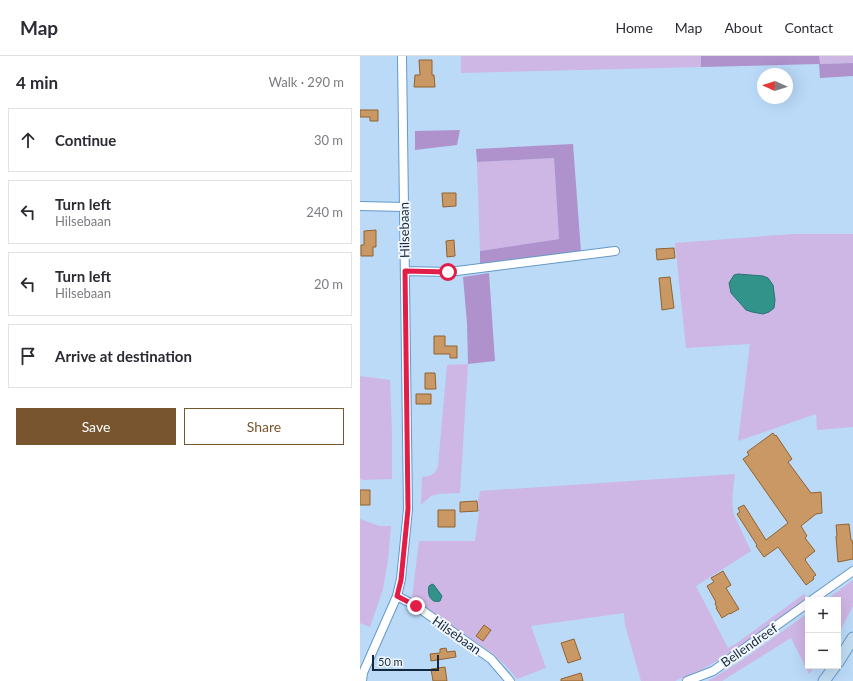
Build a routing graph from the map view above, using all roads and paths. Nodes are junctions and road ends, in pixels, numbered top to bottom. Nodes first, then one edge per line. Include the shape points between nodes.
1 (402, 56) edge
2 (360, 206) edge
3 (404, 207) junction
4 (615, 251) dead end
5 (405, 271) junction
6 (853, 571) edge
7 (397, 596) junction
8 (816, 597) edge
9 (805, 605) edge
10 (853, 638) edge
11 (841, 657) edge
12 (833, 669) edge
13 (362, 681) edge
14 (510, 681) edge
15 (687, 681) edge
16 (824, 681) edge

1 - 3 street, Hilsebaan
2 - 3 street
3 - 5 street, Hilsebaan
4 - 5 street via 448,272
5 - 7 street, Hilsebaan via 408,509
6 - 8 street
7 - 13 street, Hilsebaan via 363,673
7 - 14 street, Hilsebaan via 416,606 491,659
9 - 15 street, Bellendreef via 713,671
10 - 11 main road
12 - 16 main road

